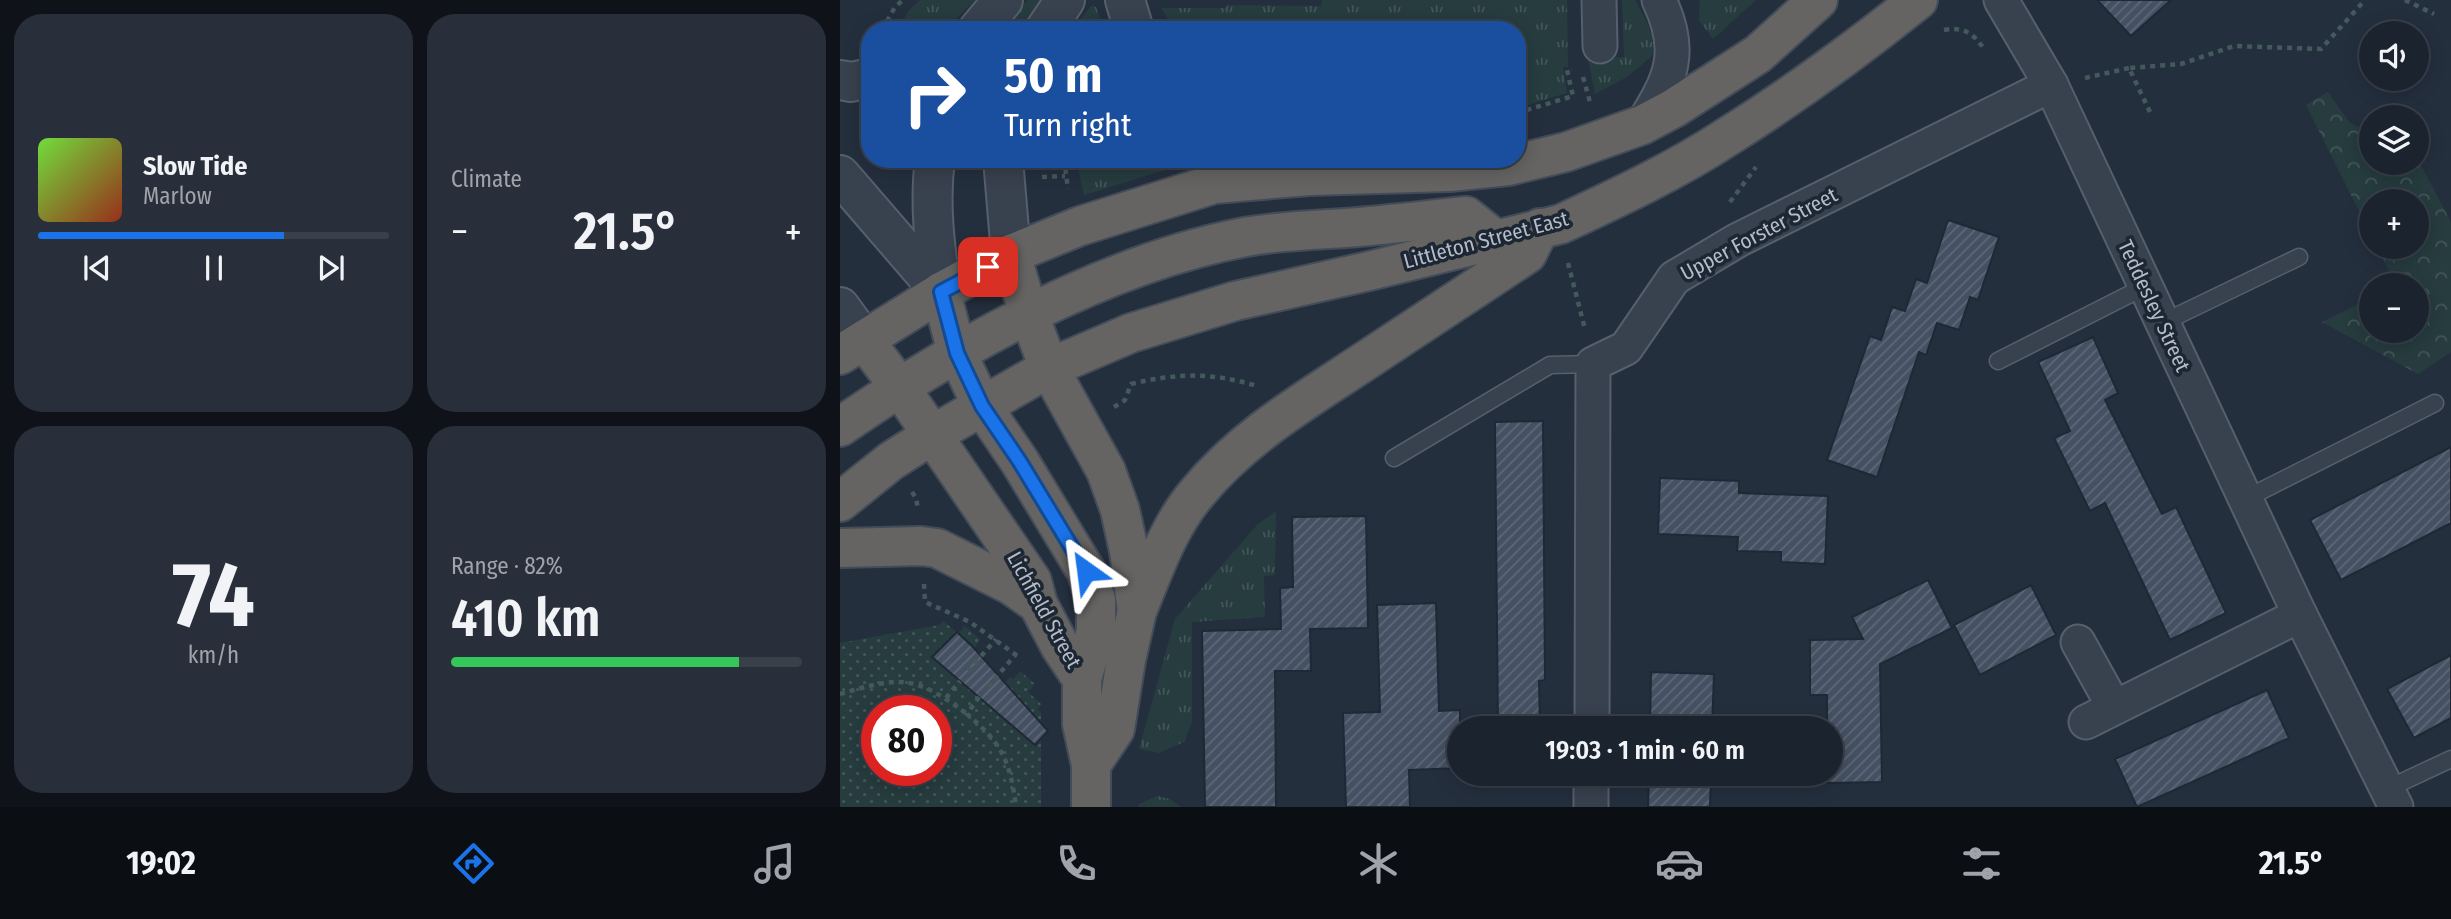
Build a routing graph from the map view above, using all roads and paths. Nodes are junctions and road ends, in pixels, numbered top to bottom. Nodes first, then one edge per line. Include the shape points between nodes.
1 (903, 0) edge
2 (1003, 0) edge
3 (1065, 0) edge
4 (1125, 0) edge
5 (1599, 0) edge
6 (1660, 0) edge
7 (1818, 0) edge
8 (1919, 0) edge
9 (2001, 0) edge
10 (2365, 0) edge
11 (2405, 0) edge
12 (2434, 14) dead end
13 (887, 21) edge
14 (986, 21) edge
15 (1051, 21) edge
16 (1131, 21) edge
17 (1591, 57) joint
18 (840, 80) edge
19 (861, 80) edge
20 (1583, 81) dead end
21 (2050, 85) junction
22 (1589, 97) dead end
23 (1526, 110) edge
24 (2150, 112) dead end
25 (1642, 125) junction
26 (1526, 162) edge
27 (934, 168) edge
28 (1004, 168) edge
29 (1294, 168) edge
30 (1488, 168) edge
31 (840, 175) edge
32 (1540, 228) junction
33 (1496, 240) junction
34 (1011, 254) junction
35 (2299, 257) dead end
36 (2144, 287) junction
37 (941, 292) junction
38 (840, 307) edge
39 (1029, 315) junction
40 (2162, 323) junction
41 (995, 332) junction
42 (852, 348) edge
43 (957, 353) junction
44 (1998, 361) dead end
45 (1593, 364) junction
46 (1049, 368) junction
47 (899, 386) junction
48 (2435, 403) dead end
49 (982, 406) junction
50 (840, 427) edge
51 (932, 435) junction
52 (1394, 458) dead end
53 (2245, 499) junction
54 (840, 502) edge
55 (840, 548) edge
56 (1038, 604) junction
57 (1137, 611) junction
58 (2301, 615) junction
59 (2078, 642) dead end
60 (968, 671) dead end
61 (1082, 679) junction
62 (960, 681) dead end
63 (988, 687) dead end
64 (840, 694) edge
65 (940, 695) edge
66 (948, 695) edge
67 (979, 697) dead end
68 (952, 702) edge
69 (967, 713) junction
70 (1592, 716) edge
71 (2451, 759) edge
72 (1091, 765) junction
73 (1591, 786) edge
74 (2391, 798) edge
75 (1016, 807) edge
76 (1091, 807) edge
77 (1591, 807) edge

1 - 13 path
2 - 14 street
3 - 15 street
4 - 16 street
5 - 17 street
6 - 25 street via 1671,28 1673,56 1665,85
7 - 25 highway via 1758,54
8 - 32 highway, Littleton Street East via 1726,138 1590,210
9 - 21 street, Teddesley Street
10 - 24 path via 2321,49 2234,46 2181,64 2129,68
11 - 12 path
17 - 23 path via 1567,70 1573,96
18 - 19 street
20 - 22 path
21 - 36 street, Teddesley Street
21 - 45 street, Upper Forster Street via 1738,240 1674,278 1626,348
25 - 26 highway
27 - 37 street via 933,230
28 - 34 street
29 - 30 highway via 1449,172
29 - 34 highway via 1214,184 1080,226
31 - 37 street
32 - 33 highway, Littleton Street East
32 - 57 highway via 1527,254 1281,416 1242,447 1196,494 1171,533
33 - 39 highway via 1466,216 1247,237 1145,264
33 - 46 highway, Littleton Street East via 1213,307 1130,333
34 - 37 highway
34 - 39 highway
34 - 41 highway
35 - 40 lane
36 - 40 street, Teddesley Street
36 - 44 lane
37 - 41 highway
37 - 42 highway
37 - 43 highway
38 - 42 street
39 - 41 highway
39 - 46 highway
40 - 53 street, Teddesley Street
41 - 43 highway
41 - 46 highway
41 - 49 highway
42 - 43 highway
42 - 47 highway, Lichfield Street
43 - 47 highway
43 - 49 highway
45 - 52 lane via 1550,365
45 - 70 street
46 - 49 highway, Littleton Street East
46 - 57 highway via 1106,471 1120,510
47 - 50 highway
47 - 51 highway, Lichfield Street
48 - 53 lane
49 - 51 highway, Littleton Street East
49 - 61 highway via 1086,571 1096,600 1096,631
51 - 54 highway, Littleton Street East
51 - 56 highway, Lichfield Street via 1032,580
53 - 58 street, Teddesley Street
55 - 56 highway via 937,548 1011,585
56 - 61 highway, Lichfield Street
57 - 72 highway via 1115,729
58 - 59 street via 2100,715
58 - 74 street, Teddesley Street
60 - 63 path via 996,639 1016,654
61 - 72 highway, Lichfield Street via 1082,724
62 - 66 path
64 - 65 path via 898,682 923,686
67 - 69 path
68 - 69 path
69 - 75 path via 987,731 1009,764
71 - 74 lane
72 - 76 highway, Lichfield Street
73 - 77 street

